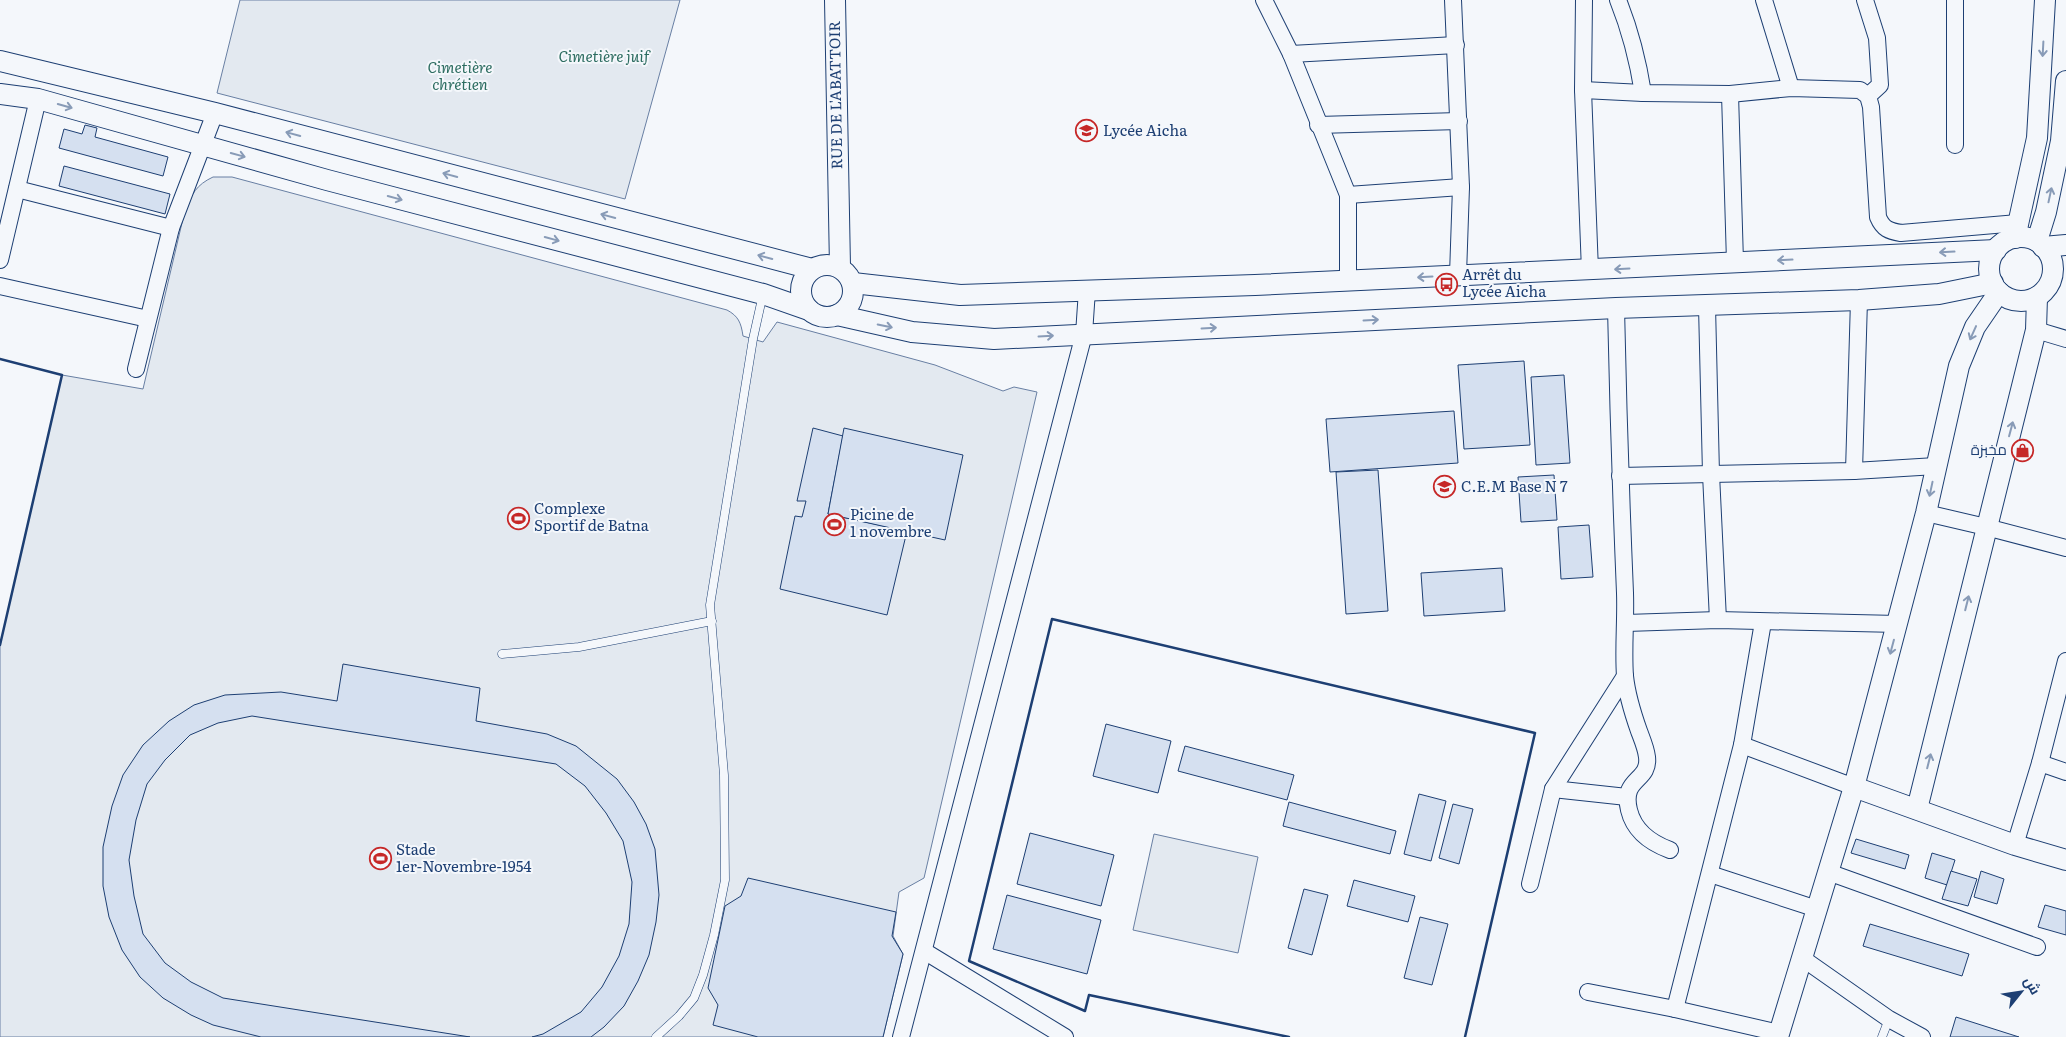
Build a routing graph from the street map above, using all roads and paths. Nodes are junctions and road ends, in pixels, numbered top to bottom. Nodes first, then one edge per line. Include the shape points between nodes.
1 (835, 0) edge
2 (1264, 0) edge
3 (1452, 0) edge
4 (1584, 0) edge
5 (1618, 0) edge
6 (1764, 0) edge
7 (1865, 0) edge
8 (1955, 0) edge
9 (2045, 0) edge
10 (1456, 45) junction
11 (1290, 54) junction
12 (0, 61) edge
13 (2066, 81) edge
14 (1791, 88) junction
15 (1583, 90) junction
16 (1643, 93) junction
17 (0, 94) edge
18 (1730, 94) junction
19 (1868, 96) junction
20 (38, 99) junction
21 (215, 113) junction
22 (1458, 121) junction
23 (1318, 125) junction
24 (2038, 138) junction
25 (2064, 142) edge
26 (1955, 145) dead end
27 (202, 146) junction
28 (1461, 187) junction
29 (17, 189) junction
30 (1348, 195) junction
31 (171, 228) junction
32 (2016, 231) junction
33 (2040, 244) junction
34 (2066, 244) edge
35 (1996, 250) junction
36 (0, 260) edge
37 (1735, 262) junction
38 (840, 267) junction
39 (812, 269) junction
40 (1590, 271) junction
41 (1458, 275) junction
42 (1348, 280) junction
43 (853, 283) junction
44 (0, 286) edge
45 (1996, 288) junction
46 (1087, 290) junction
47 (763, 294) junction
48 (2037, 298) junction
49 (1859, 300) junction
50 (1708, 306) junction
51 (1616, 308) junction
52 (810, 310) junction
53 (837, 316) junction
54 (148, 320) junction
55 (2036, 330) junction
56 (1084, 334) junction
57 (2066, 339) edge
58 (136, 369) dead end
59 (1936, 466) junction
60 (1854, 471) junction
61 (1711, 474) junction
62 (1620, 476) junction
63 (1926, 514) junction
64 (1986, 527) junction
65 (2066, 548) edge
66 (1718, 620) junction
67 (712, 621) junction
68 (1764, 622) junction
69 (1626, 624) junction
70 (1898, 624) junction
71 (502, 654) dead end
72 (2066, 661) edge
73 (1626, 676) junction
74 (1742, 745) junction
75 (2040, 763) junction
76 (2066, 772) edge
77 (1854, 788) junction
78 (1553, 789) junction
79 (1627, 797) junction
80 (1917, 808) junction
81 (2015, 845) junction
82 (1670, 850) dead end
83 (2066, 860) edge
84 (1828, 872) junction
85 (1710, 874) junction
86 (1530, 884) dead end
87 (1817, 909) junction
88 (2037, 947) dead end
89 (924, 951) junction
90 (1802, 958) junction
91 (1588, 992) dead end
92 (1675, 1009) junction
93 (1889, 1019) junction
94 (1779, 1035) edge
95 (656, 1037) edge
96 (901, 1037) edge
97 (1065, 1037) edge
98 (1882, 1037) edge
99 (1922, 1037) edge

1 - 38 street, RUE DE L'ABATTOIR
2 - 11 street
3 - 10 street
4 - 15 street
5 - 16 street via 1639,65
6 - 14 street
7 - 19 street via 1877,38 1880,84
8 - 26 street
9 -> 24 street
10 - 11 street
10 - 22 street
11 - 23 street
12 - 21 street
13 - 25 street
14 - 18 street
14 - 19 street via 1860,90
15 - 16 street
15 - 40 street
16 - 18 street
17 - 20 street
18 - 37 street
19 - 32 street via 1878,217 1887,231
20 -> 27 street
20 - 29 street
21 - 27 street
39 -> 21 street
22 - 23 street
22 - 28 street
23 - 30 street
24 - 25 street
24 - 32 street
33 -> 25 street
27 - 31 street
27 -> 47 street
28 - 30 street
28 - 41 street
29 - 31 street
29 - 36 street
30 - 42 street
31 - 54 street
32 - 33 street
32 - 35 street
33 - 34 street
33 - 48 street via 2050,256 2053,268 2052,279
35 -> 37 street
35 - 45 street via 1990,266
37 -> 40 street
38 - 39 street via 831,264
38 - 43 street
39 - 52 street via 803,281 801,292
40 - 41 street
41 -> 42 street
42 - 46 street
43 - 46 street via 960,294
43 - 53 street via 854,295 850,304
44 - 54 street
45 - 48 street via 2007,298 2017,301
45 - 49 street
45 -> 59 street via 1959,366
46 - 56 street
47 - 52 street
47 - 67 lane via 710,605
48 - 55 street
49 - 50 street
49 - 60 street
50 - 51 street
50 - 61 street
56 -> 51 street
51 - 62 street
52 - 53 street via 817,315
53 -> 56 street via 912,332 994,339
54 - 58 street
55 - 57 street
64 -> 55 street
56 - 89 street
59 - 60 street
59 -> 63 street
60 - 61 street
61 - 62 street
61 - 66 street
62 - 69 street
63 - 64 street
63 - 70 street
64 - 65 street
80 -> 64 street
66 - 68 street
66 - 69 street
67 - 71 lane via 579,647
67 - 95 lane via 724,775 725,880 714,935 694,998
68 - 70 street
68 - 74 street
69 - 73 street
70 -> 77 street
72 - 75 street
73 - 78 street
73 - 79 street via 1632,710 1647,756 1644,774 1629,786
74 - 77 street
74 - 85 street
75 - 76 street
75 - 81 street
77 - 80 street
77 - 84 street
78 - 79 street
78 - 86 street
79 - 82 street via 1635,825 1648,840
80 - 81 street
81 - 83 street
84 - 87 street
84 - 88 street
85 - 87 street
85 - 92 street
87 - 90 street
89 - 96 street
89 - 97 street
90 - 93 street
90 - 94 street
91 - 92 street
92 - 94 street
93 - 98 lane
93 - 99 street

